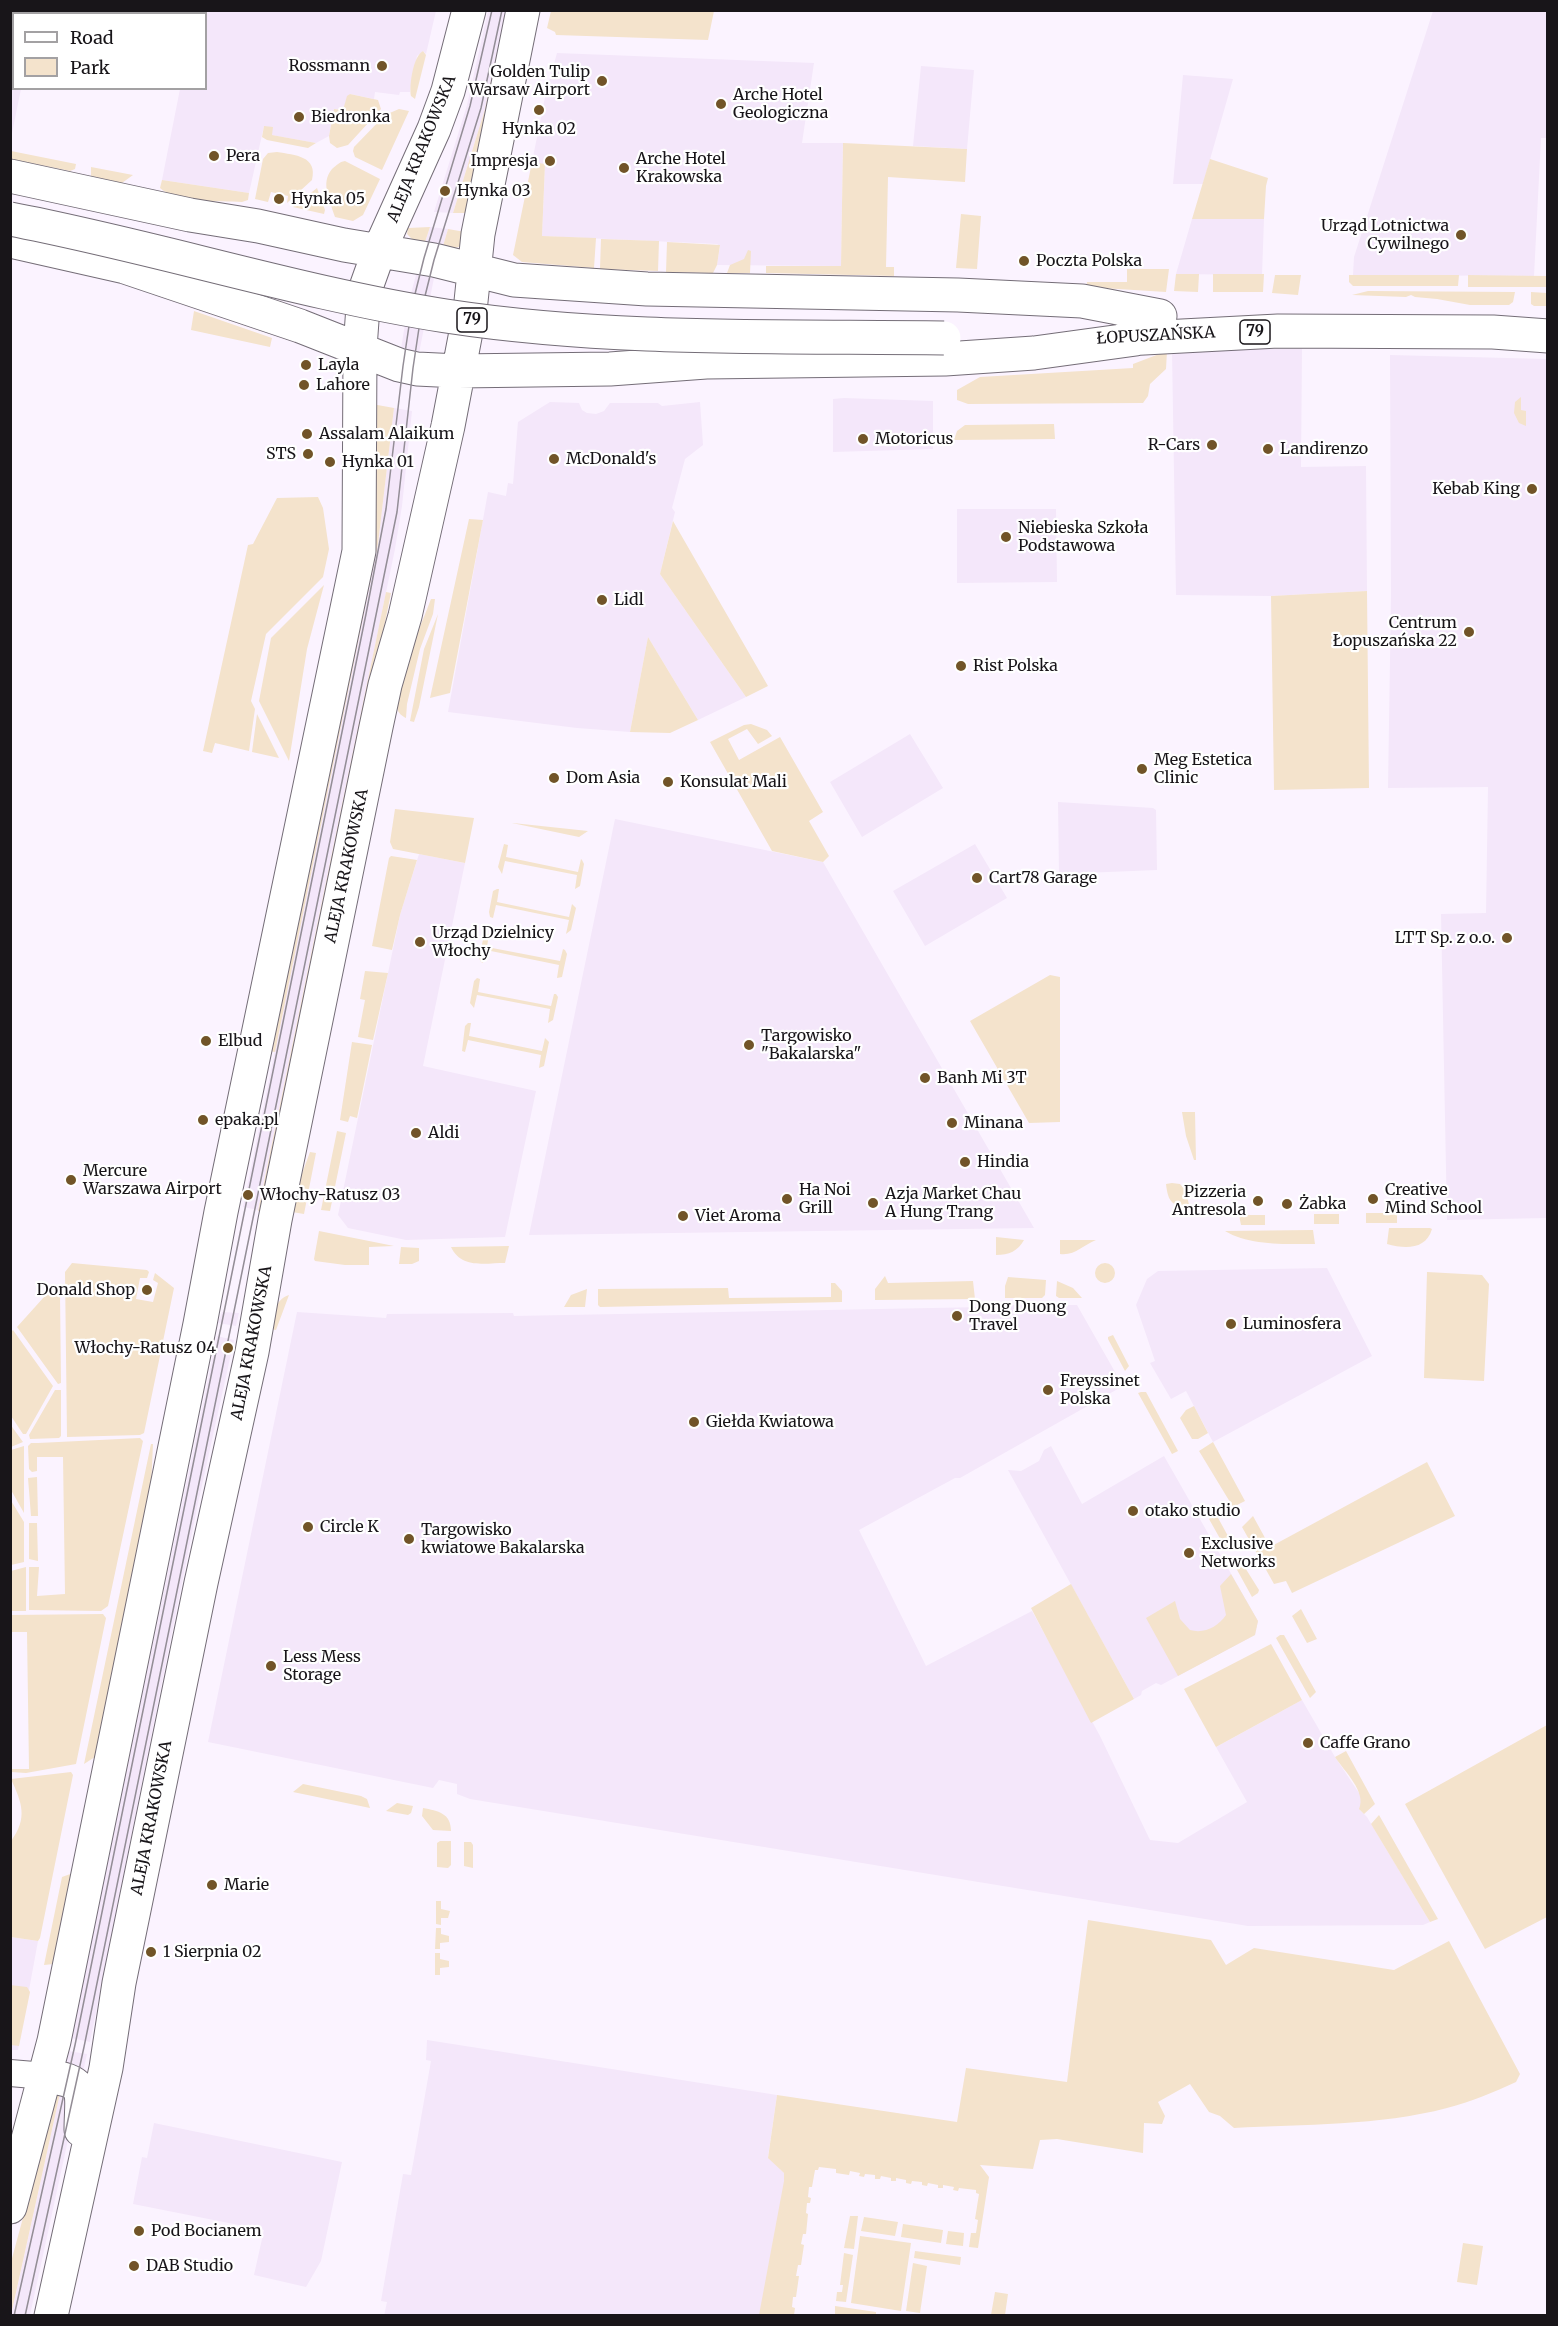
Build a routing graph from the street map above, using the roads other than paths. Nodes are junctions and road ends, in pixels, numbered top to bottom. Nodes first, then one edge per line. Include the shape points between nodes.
1 (468, 10) edge
2 (523, 10) edge
3 (10, 176) edge
4 (10, 196) edge
5 (10, 219) edge
6 (10, 241) edge
7 (379, 250) junction
8 (476, 270) junction
9 (1160, 316) junction
10 (1548, 317) edge
11 (944, 327) junction
12 (1548, 336) edge
13 (1136, 339) junction
14 (360, 348) junction
15 (458, 371) junction
16 (10, 2073) edge
17 (46, 2076) junction
18 (82, 2174) junction
19 (10, 2207) edge
20 (51, 2316) edge

1 - 7 main road, ALEJA KRAKOWSKA via 448,91 434,129
2 - 8 main road via 478,234
3 - 7 main road
4 - 11 main road, 79 via 170,230 318,269 517,303
5 - 11 main road, 79, bridge via 166,252 314,291 513,325 674,336
6 - 14 main road via 124,267
7 - 8 main road
7 - 14 main road, ALEJA KRAKOWSKA via 364,293
8 - 9 main road via 514,280 647,289 1082,301
8 - 15 main road, ALEJA KRAKOWSKA
9 - 10 main road, ŁOPUSZAŃSKA / 79
9 - 11 main road, ŁOPUSZAŃSKA / 79
11 - 13 main road, ŁOPUSZAŃSKA / 79
12 - 13 main road, ŁOPUSZAŃSKA / 79 via 1278,331
13 - 15 main road via 1034,353 945,359
14 - 15 main road via 399,365
14 - 17 main road via 359,551
15 - 18 main road, ALEJA KRAKOWSKA via 405,616 371,750 279,1197 254,1344 171,1726
16 - 17 street
17 - 18 main road via 72,2082 82,2096
17 - 19 main road
18 - 20 main road, ALEJA KRAKOWSKA

